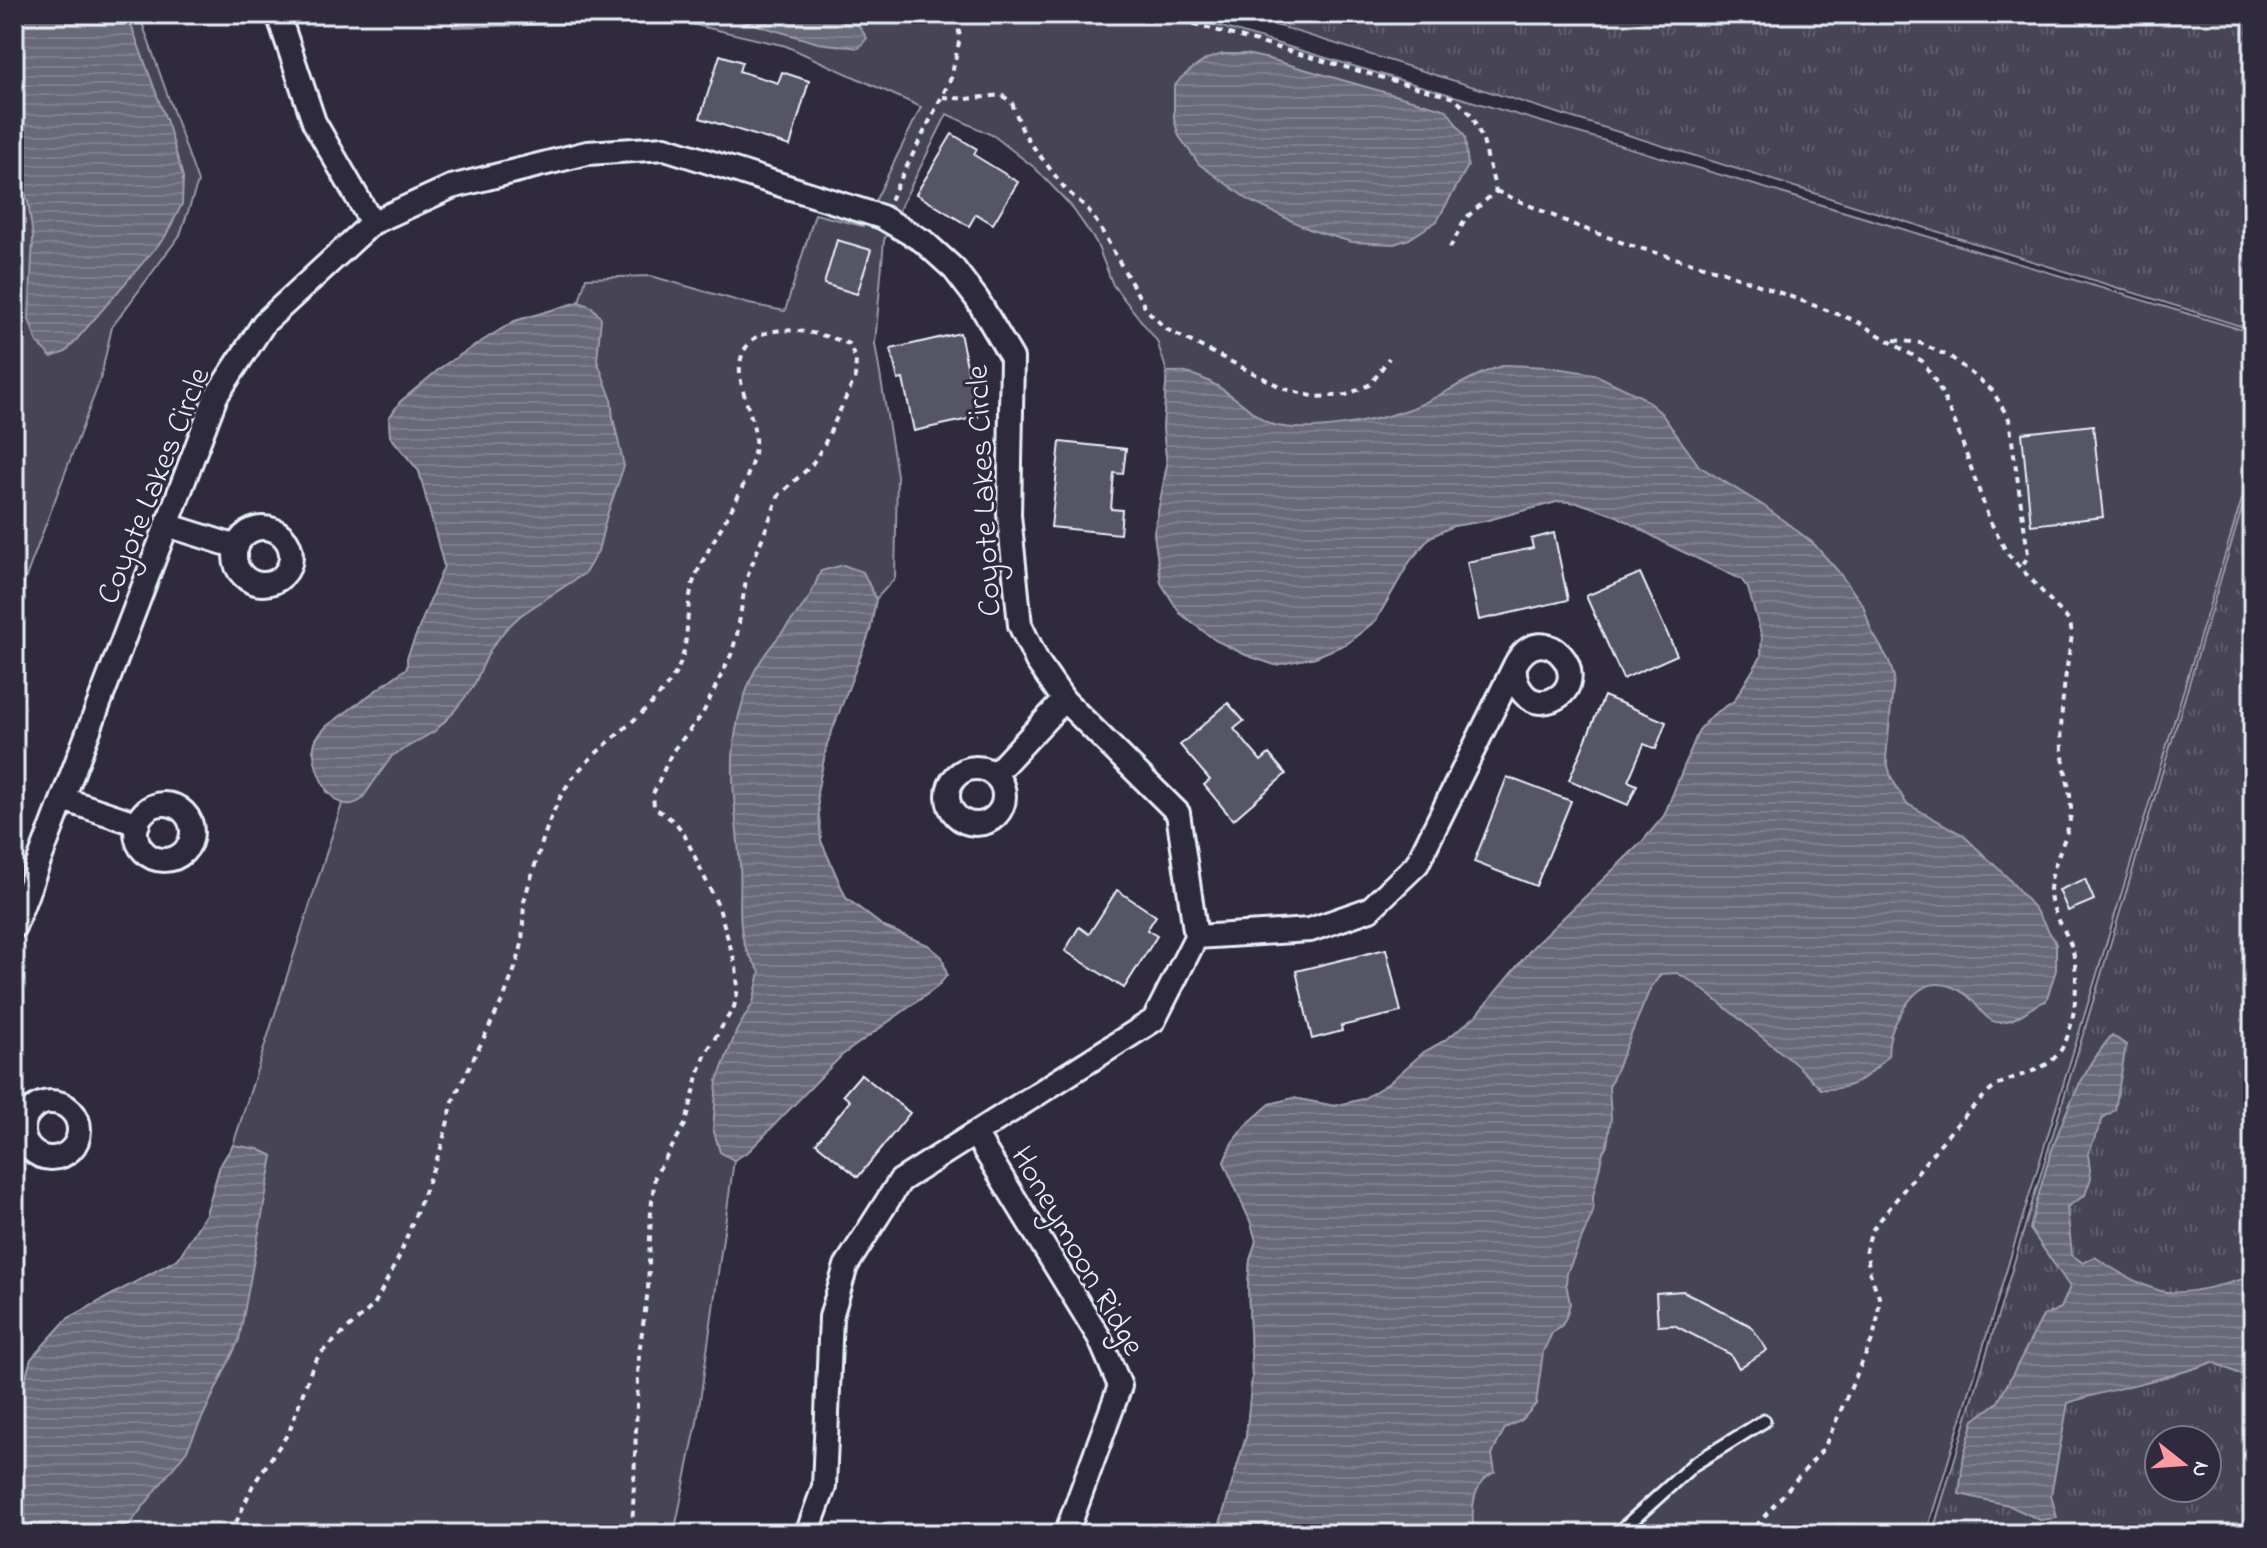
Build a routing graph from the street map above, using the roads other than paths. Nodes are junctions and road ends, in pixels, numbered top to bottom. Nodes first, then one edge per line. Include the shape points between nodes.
1 (278, 14) edge
2 (372, 223) junction
3 (167, 525) junction
4 (237, 547) dead end
5 (1515, 665) dead end
6 (1064, 700) junction
7 (994, 775) dead end
8 (63, 799) junction
9 (138, 824) dead end
10 (14, 927) edge
11 (1196, 937) junction
12 (975, 1134) junction
13 (1764, 1421) dead end
14 (807, 1534) edge
15 (1066, 1534) edge
16 (1617, 1534) edge

1 - 2 street via 314,122
2 - 3 street, Coyote Lakes Circle via 264,323 216,396
2 - 6 street, Coyote Lakes Circle via 451,187 587,153 665,148 882,217 923,241 977,299 1012,358 1009,515 1020,625
3 - 4 street
3 - 8 street, Coyote Lakes Circle
5 - 11 street via 1417,864 1370,909 1310,930
6 - 7 street
6 - 11 street, Coyote Lakes Circle via 1178,813
8 - 9 street
8 - 10 street, Coyote Lakes Circle
11 - 12 street via 1154,1020
12 - 14 street via 900,1181 846,1266 831,1317 824,1487
12 - 15 street, Honeymoon Ridge via 1099,1337 1120,1386
13 - 16 lane via 1694,1464

